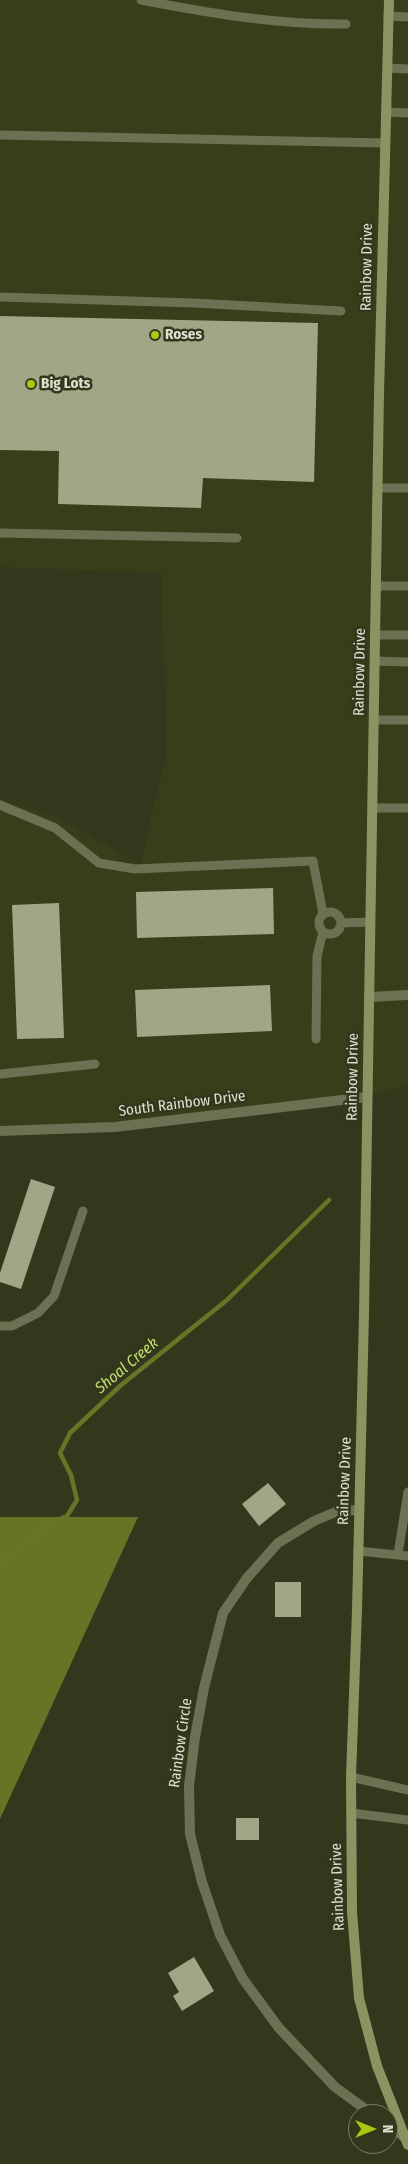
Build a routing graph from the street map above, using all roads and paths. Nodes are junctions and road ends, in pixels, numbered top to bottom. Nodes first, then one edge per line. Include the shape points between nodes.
1 (142, 0) edge
2 (389, 0) edge
3 (388, 16) junction
4 (408, 17) edge
5 (346, 24) dead end
6 (387, 68) junction
7 (408, 69) edge
8 (386, 112) junction
9 (408, 113) edge
10 (0, 135) edge
11 (385, 143) junction
12 (0, 297) edge
13 (341, 311) dead end
14 (378, 488) junction
15 (408, 488) edge
16 (0, 533) edge
17 (237, 538) dead end
18 (377, 586) junction
19 (408, 586) edge
20 (376, 635) junction
21 (408, 635) edge
22 (376, 661) junction
23 (408, 662) edge
24 (375, 720) junction
25 (408, 720) edge
26 (0, 805) edge
27 (373, 808) junction
28 (408, 808) edge
29 (323, 914) junction
30 (370, 922) junction
31 (341, 923) junction
32 (323, 932) junction
33 (408, 995) edge
34 (369, 997) junction
35 (316, 1039) dead end
36 (96, 1064) dead end
37 (1, 1074) dead end
38 (368, 1097) junction
39 (0, 1131) edge
40 (82, 1211) dead end
41 (0, 1326) edge
42 (408, 1492) edge
43 (359, 1510) junction
44 (358, 1551) junction
45 (398, 1554) junction
46 (408, 1556) edge
47 (351, 1777) junction
48 (408, 1790) edge
49 (351, 1813) junction
50 (408, 1820) edge
51 (358, 2104) edge
52 (406, 2141) edge

1 - 5 lane via 307,25
2 - 3 street, Rainbow Drive
3 - 4 lane
3 - 6 street, Rainbow Drive
6 - 7 lane
6 - 8 street, Rainbow Drive
8 - 9 lane
8 - 11 street, Rainbow Drive
10 - 11 lane
11 - 14 street, Rainbow Drive
12 - 13 lane
14 - 15 lane
14 - 18 street, Rainbow Drive
16 - 17 lane
18 - 19 lane
18 - 20 street, Rainbow Drive
20 - 21 lane
20 - 22 street, Rainbow Drive
22 - 23 lane
22 - 24 street, Rainbow Drive
24 - 25 lane
24 - 27 street, Rainbow Drive
26 - 29 lane via 55,828 99,863 135,869 312,861
27 - 28 lane
27 - 30 street, Rainbow Drive
29 - 31 lane via 337,914
29 - 32 lane via 318,923
30 - 31 lane
30 - 34 street, Rainbow Drive
31 - 32 lane via 337,932
32 - 35 lane via 317,956
33 - 34 street
34 - 38 street, Rainbow Drive
36 - 37 lane
38 - 39 street, South Rainbow Drive via 116,1127
38 - 43 street, Rainbow Drive
40 - 41 lane via 54,1296 38,1313 12,1326
42 - 45 lane
43 - 44 street, Rainbow Drive
43 - 51 street, Rainbow Circle via 322,1518 278,1543 247,1578 223,1613 194,1737 189,1786 190,1834 202,1882 220,1935 243,1979 279,2028 334,2087
44 - 45 lane
44 - 47 street, Rainbow Drive
45 - 46 lane
47 - 48 lane
47 - 49 street, Rainbow Drive
49 - 50 lane
49 - 52 street, Rainbow Drive via 352,1912 359,1998 377,2066

